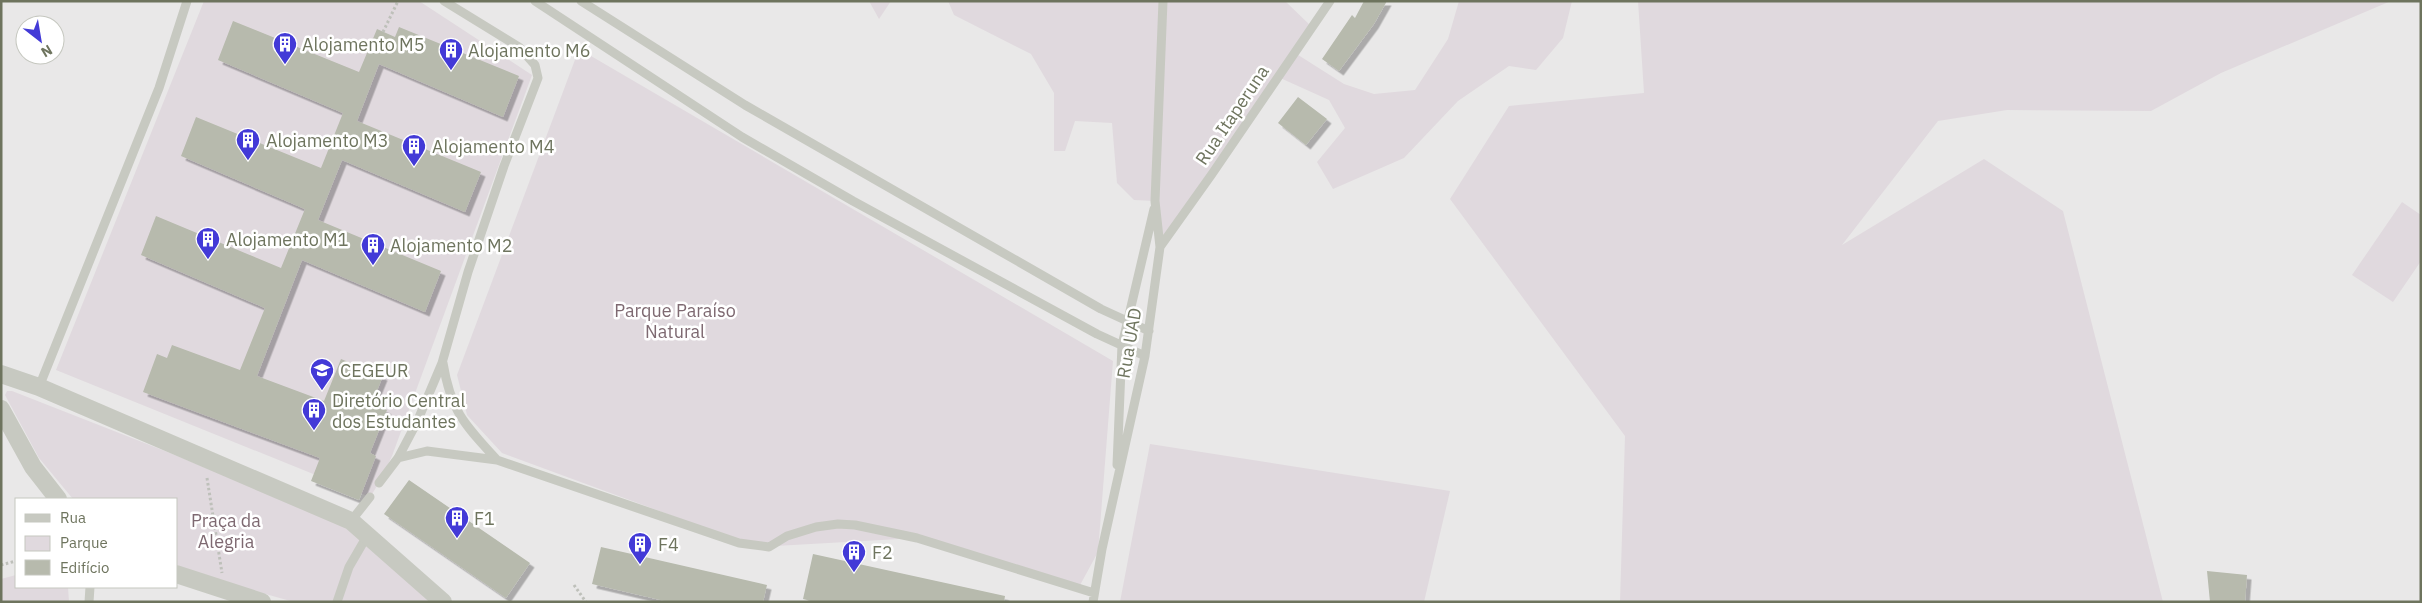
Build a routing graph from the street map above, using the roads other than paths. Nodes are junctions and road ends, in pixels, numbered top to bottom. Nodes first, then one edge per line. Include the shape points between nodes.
1 (187, 1) edge
2 (444, 1) edge
3 (535, 1) edge
4 (581, 1) edge
5 (1163, 1) edge
6 (1330, 1) edge
7 (1155, 201) junction
8 (1160, 246) junction
9 (1127, 321) junction
10 (1149, 331) junction
11 (1122, 345) junction
12 (1145, 356) junction
13 (442, 363) junction
14 (1, 374) edge
15 (39, 387) junction
16 (1, 409) edge
17 (398, 458) junction
18 (498, 460) junction
19 (380, 483) dead end
20 (1116, 488) junction
21 (370, 497) dead end
22 (57, 498) edge
23 (351, 521) junction
24 (367, 536) junction
25 (178, 575) edge
26 (90, 588) edge
27 (1094, 597) edge
28 (89, 602) edge
29 (262, 602) edge
30 (337, 602) edge
31 (442, 602) edge

1 - 15 lane via 159,88
2 - 13 lane via 519,47 535,65 538,78 468,272
3 - 11 lane via 742,137
4 - 9 lane via 745,105
5 - 7 lane, Rua UAD
6 - 8 lane, Rua Itaperuna
7 - 8 lane, Rua UAD
7 - 9 lane, Rua UAD
8 - 10 lane, Rua UAD
9 - 10 lane
9 - 11 lane, Rua UAD
10 - 12 lane, Rua UAD
11 - 12 lane
11 - 20 lane, Rua UAD
12 - 20 lane, Rua UAD
13 - 17 lane
13 - 18 lane via 451,400 470,431
14 - 15 street
15 - 23 street
16 - 22 street via 33,468
17 - 18 lane via 427,451
17 - 19 lane
18 - 27 lane via 738,543 768,547 787,536 816,527 855,525 917,538
20 - 27 lane, Rua UAD
21 - 23 lane
23 - 24 street
24 - 30 lane via 349,567
24 - 31 street
25 - 29 street
26 - 28 lane

